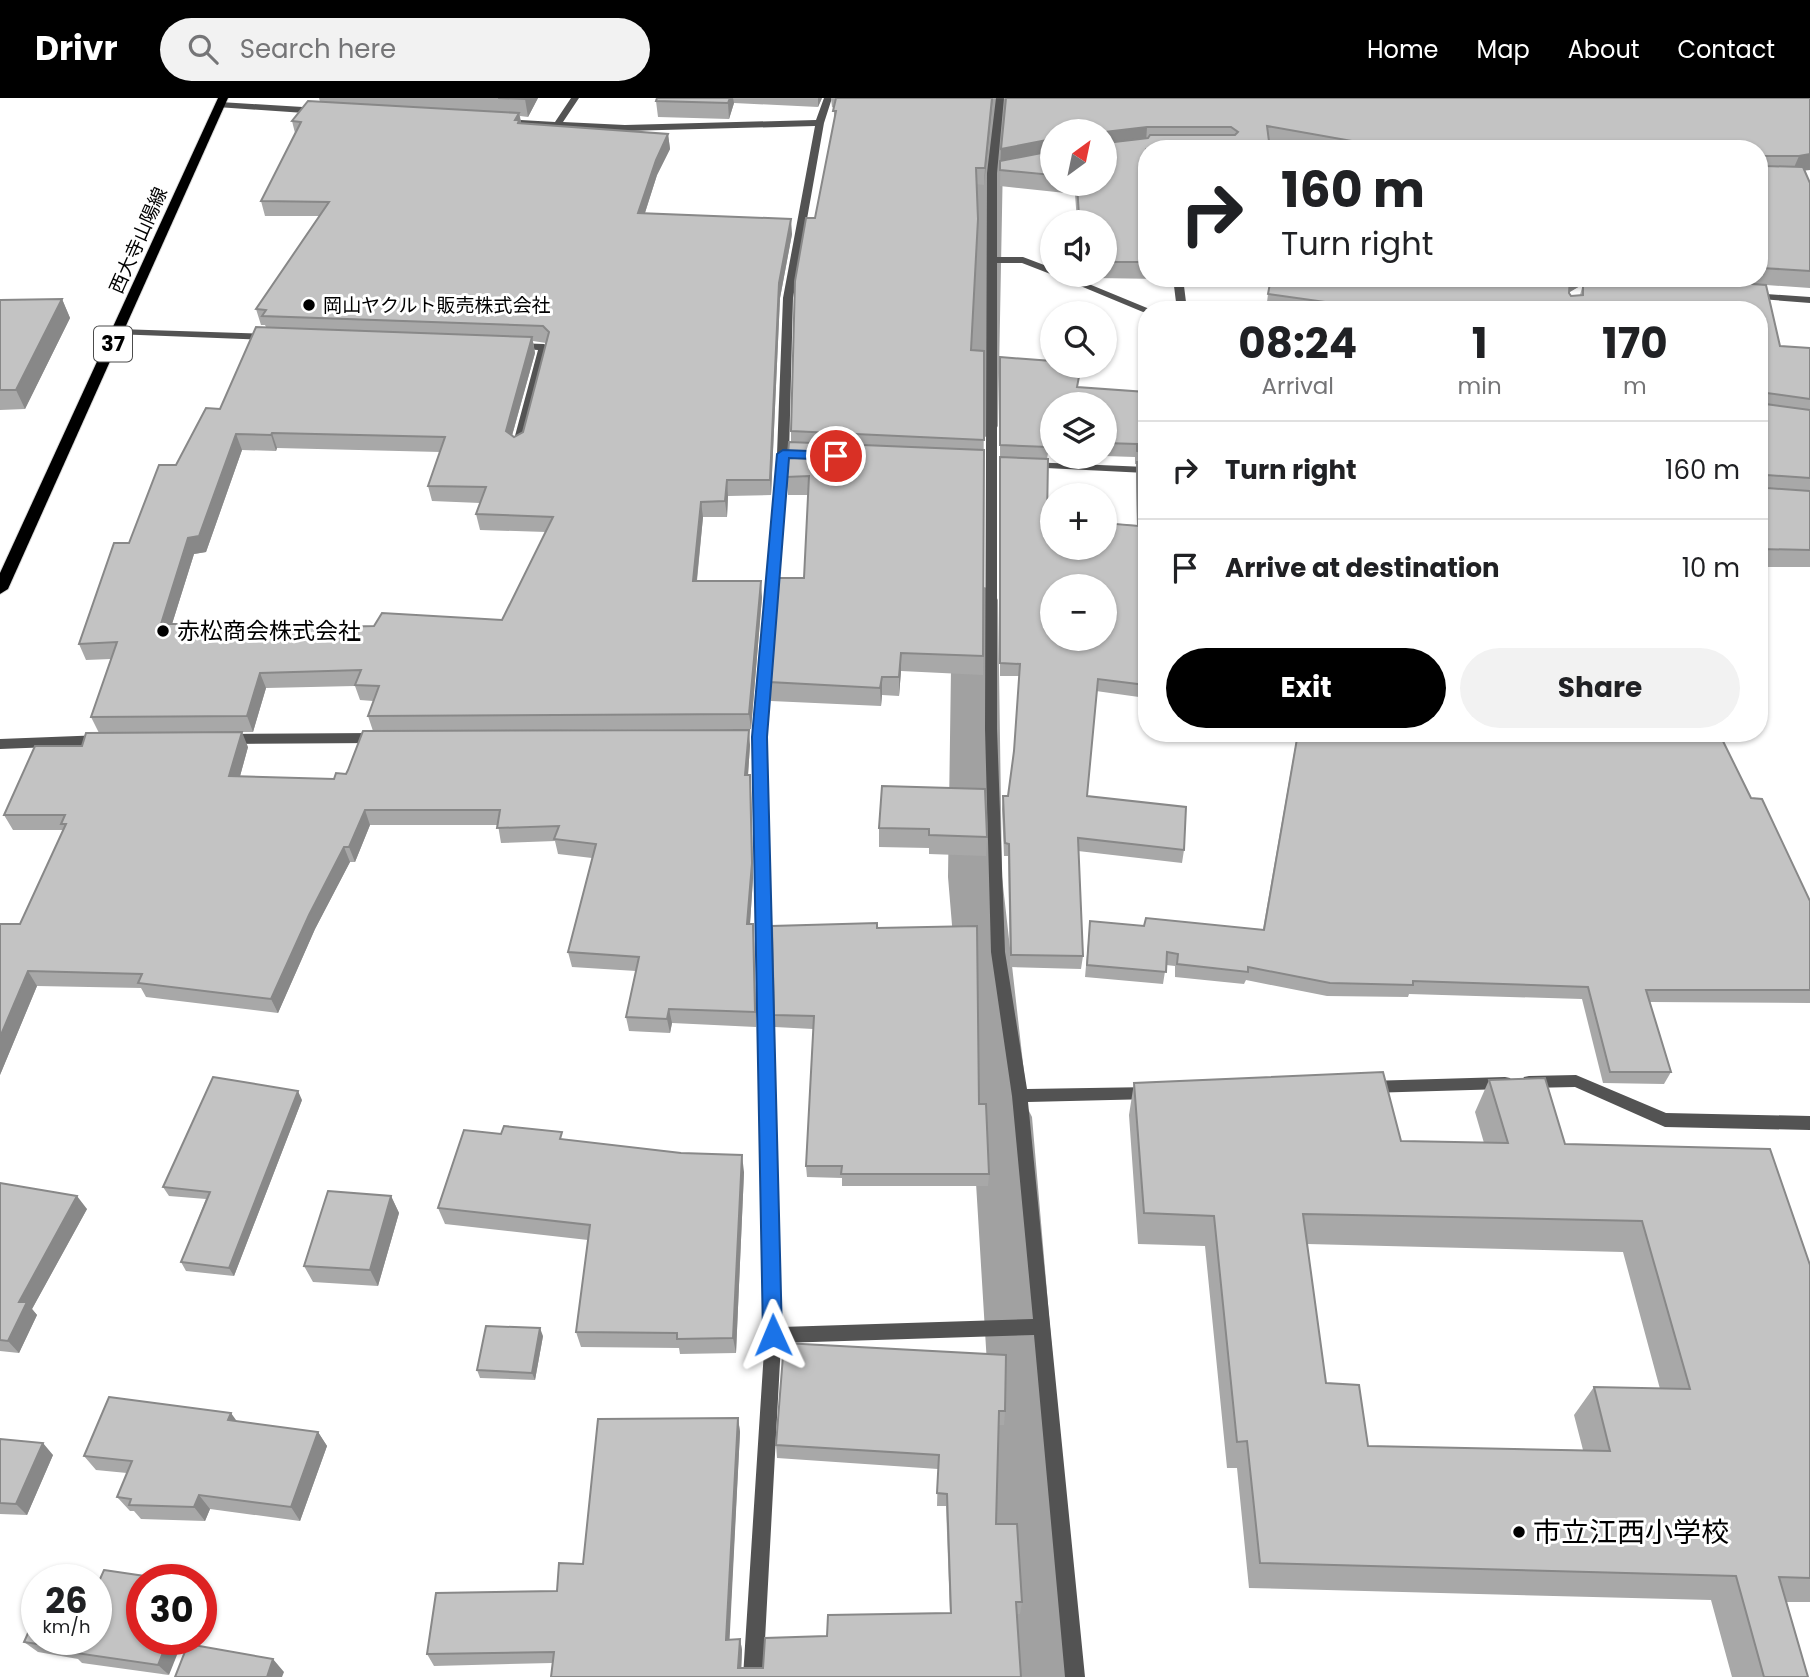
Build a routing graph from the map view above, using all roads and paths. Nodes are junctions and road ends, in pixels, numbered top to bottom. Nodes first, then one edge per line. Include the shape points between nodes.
1 (575, 98) edge
2 (828, 98) edge
3 (1000, 98) edge
4 (221, 101) edge
5 (328, 111) edge
6 (490, 121) edge
7 (820, 124) junction
8 (557, 125) junction
9 (992, 260) junction
10 (1040, 267) edge
11 (1089, 287) edge
12 (1742, 295) edge
13 (1810, 300) edge
14 (1138, 306) edge
15 (118, 332) junction
16 (283, 338) edge
17 (502, 346) edge
18 (518, 447) edge
19 (783, 454) junction
20 (797, 454) edge
21 (978, 462) edge
22 (999, 463) junction
23 (1018, 464) edge
24 (1138, 470) edge
25 (0, 589) edge
26 (384, 738) edge
27 (217, 739) edge
28 (120, 740) edge
29 (0, 744) edge
30 (1354, 1087) edge
31 (1173, 1092) edge
32 (1020, 1096) junction
33 (1810, 1123) edge
34 (1042, 1327) junction
35 (773, 1335) junction
36 (753, 1677) edge
37 (1074, 1677) edge

1 - 8 street
2 - 7 street
3 - 9 street
4 - 5 street
4 - 15 main road, 西大寺山陽線 / 37
6 - 8 street
7 - 8 street
7 - 19 street via 788,298
9 - 10 street via 1023,261
9 - 22 street
11 - 14 street
12 - 13 street
15 - 16 street
15 - 25 main road, 西大寺山陽線 / 37
17 - 18 street via 544,347
19 - 20 street
19 - 35 street via 752,737
21 - 22 street
22 - 32 street via 991,729 998,952
23 - 24 street
26 - 27 street
28 - 29 street
30 - 33 street via 1576,1081 1665,1119
31 - 32 street
32 - 34 street
34 - 35 street
34 - 37 street
35 - 36 street

